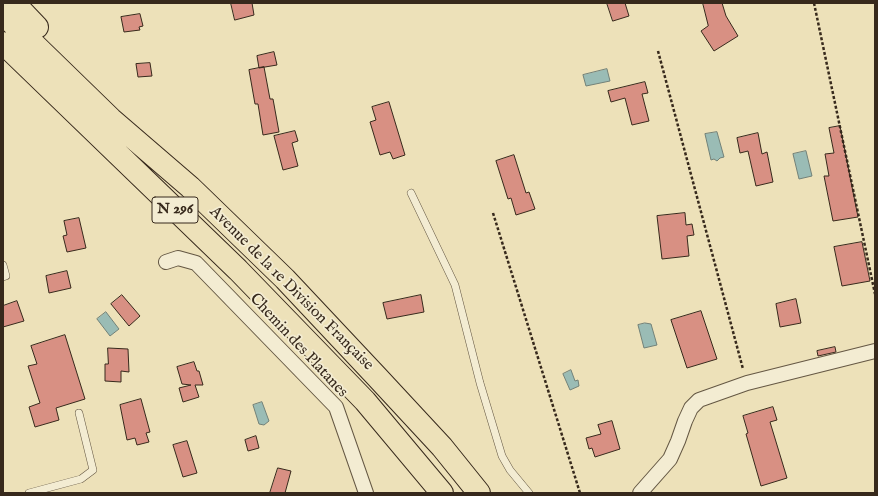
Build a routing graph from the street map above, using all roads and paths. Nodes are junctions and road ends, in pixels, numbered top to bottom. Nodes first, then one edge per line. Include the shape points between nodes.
1 (14, 3) edge
2 (814, 3) edge
3 (3, 14) edge
4 (3, 43) edge
5 (658, 51) dead end
6 (3, 58) edge
7 (190, 187) junction
8 (411, 193) dead end
9 (493, 213) dead end
10 (212, 244) junction
11 (166, 262) dead end
12 (3, 265) edge
13 (3, 278) edge
14 (875, 294) edge
15 (875, 351) edge
16 (747, 383) junction
17 (79, 413) dead end
18 (29, 493) edge
19 (366, 493) edge
20 (442, 493) edge
21 (478, 493) edge
22 (529, 493) edge
23 (580, 493) edge
24 (640, 493) edge

1 - 7 highway
2 - 14 path
3 - 7 highway, Avenue de la 1e Division Française / N 296 via 111,119
4 - 10 highway, Avenue de la 1e Division Française / N 296
5 - 16 path
6 - 10 highway via 94,142
7 - 21 highway, Avenue de la 1e Division Française / N 296 via 285,279 442,447
8 - 22 lane via 455,285 502,456
9 - 23 path
10 - 20 highway, Avenue de la 1e Division Française / N 296 via 365,401
11 - 19 street, Chemin des Platanes via 178,258 196,263 336,407
12 - 13 lane via 6,276
15 - 16 street
16 - 24 street via 699,400 691,408 670,459
17 - 18 lane via 93,470 81,479

